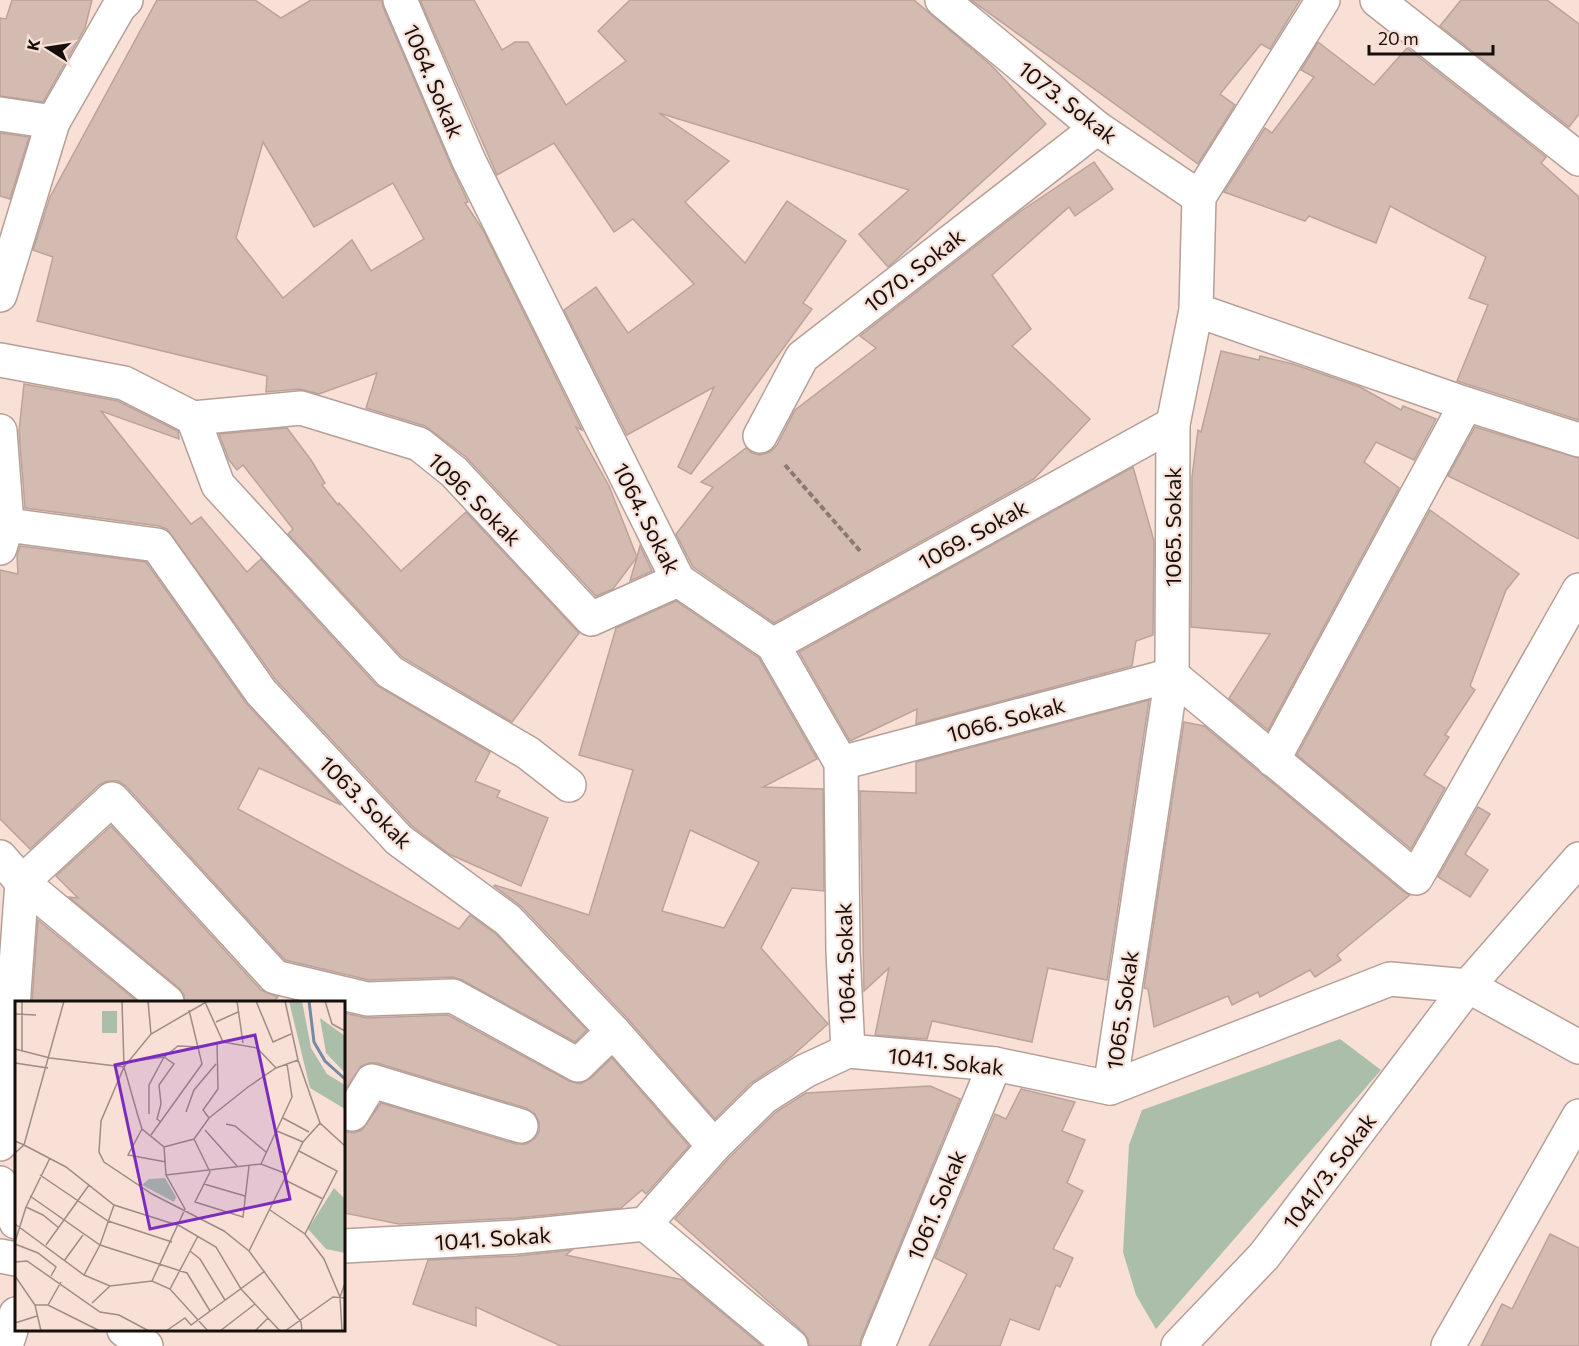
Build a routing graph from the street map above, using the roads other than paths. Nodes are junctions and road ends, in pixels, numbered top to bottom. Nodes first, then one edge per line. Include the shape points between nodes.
1 (400, 0) edge
2 (942, 0) edge
3 (1323, 0) edge
4 (120, 2) edge
5 (1387, 3) edge
6 (0, 114) edge
7 (53, 122) junction
8 (1097, 128) junction
9 (1579, 159) edge
10 (1199, 197) junction
11 (0, 295) edge
12 (1196, 310) junction
13 (0, 360) edge
14 (1466, 405) junction
15 (193, 418) junction
16 (1173, 424) junction
17 (0, 431) edge
18 (760, 436) road end
19 (1579, 440) edge
20 (2, 532) edge
21 (678, 580) junction
22 (1579, 590) edge
23 (773, 645) junction
24 (1172, 675) junction
25 (1273, 760) junction
26 (841, 763) junction
27 (569, 785) dead end
28 (0, 857) edge
29 (1579, 859) edge
30 (22, 882) junction
31 (1468, 986) junction
32 (166, 1001) edge
33 (613, 1031) junction
34 (1579, 1047) edge
35 (848, 1051) junction
36 (995, 1064) junction
37 (1110, 1088) junction
38 (345, 1111) edge
39 (1579, 1116) edge
40 (521, 1126) dead end
41 (0, 1144) edge
42 (714, 1146) junction
43 (0, 1183) edge
44 (15, 1219) edge
45 (645, 1224) junction
46 (345, 1246) edge
47 (0, 1256) edge
48 (15, 1259) edge
49 (15, 1317) edge
50 (127, 1331) edge
51 (6, 1346) edge
52 (146, 1346) edge
53 (791, 1346) edge
54 (878, 1346) edge
55 (1178, 1346) edge
56 (1448, 1346) edge

1 - 21 street, 1064. Sokak via 469,161
2 - 8 street, 1073. Sokak
3 - 10 street
4 - 7 street
5 - 9 street
6 - 7 street
7 - 11 street
8 - 10 street, 1073. Sokak
8 - 18 street, 1070. Sokak via 802,357
10 - 12 street, 1065. Sokak
12 - 14 street
12 - 16 street, 1065. Sokak
13 - 15 street via 124,383
14 - 19 street
14 - 25 street
15 - 21 street, 1096. Sokak via 302,408 419,444 453,472 591,619
15 - 27 street via 218,485 390,672 528,753
16 - 23 street, 1069. Sokak
16 - 24 street, 1065. Sokak
17 - 20 street
20 - 33 street, 1063. Sokak via 158,544 261,692 391,832 508,920
21 - 23 street, 1064. Sokak
22 - 25 street via 1416,878
23 - 26 street, 1064. Sokak
24 - 25 street
24 - 26 street, 1066. Sokak
24 - 37 street, 1065. Sokak
26 - 35 street, 1064. Sokak
28 - 30 street
29 - 31 street, 1041/3. Sokak
30 - 32 street
30 - 33 street via 112,800 275,976 367,999 453,996 578,1065
30 - 41 street
31 - 34 street
31 - 37 street via 1390,979
31 - 55 street, 1041/3. Sokak via 1264,1256
33 - 42 street, 1063. Sokak
35 - 36 street, 1041. Sokak
35 - 42 street, 1041. Sokak via 805,1071 764,1097
36 - 37 street, 1041. Sokak
36 - 54 street, 1061. Sokak
38 - 40 street via 352,1114 372,1081
39 - 56 street
42 - 45 street, 1041. Sokak
43 - 44 street
45 - 46 street, 1041. Sokak via 516,1238
45 - 53 street
47 - 48 street
49 - 51 street
50 - 52 street

